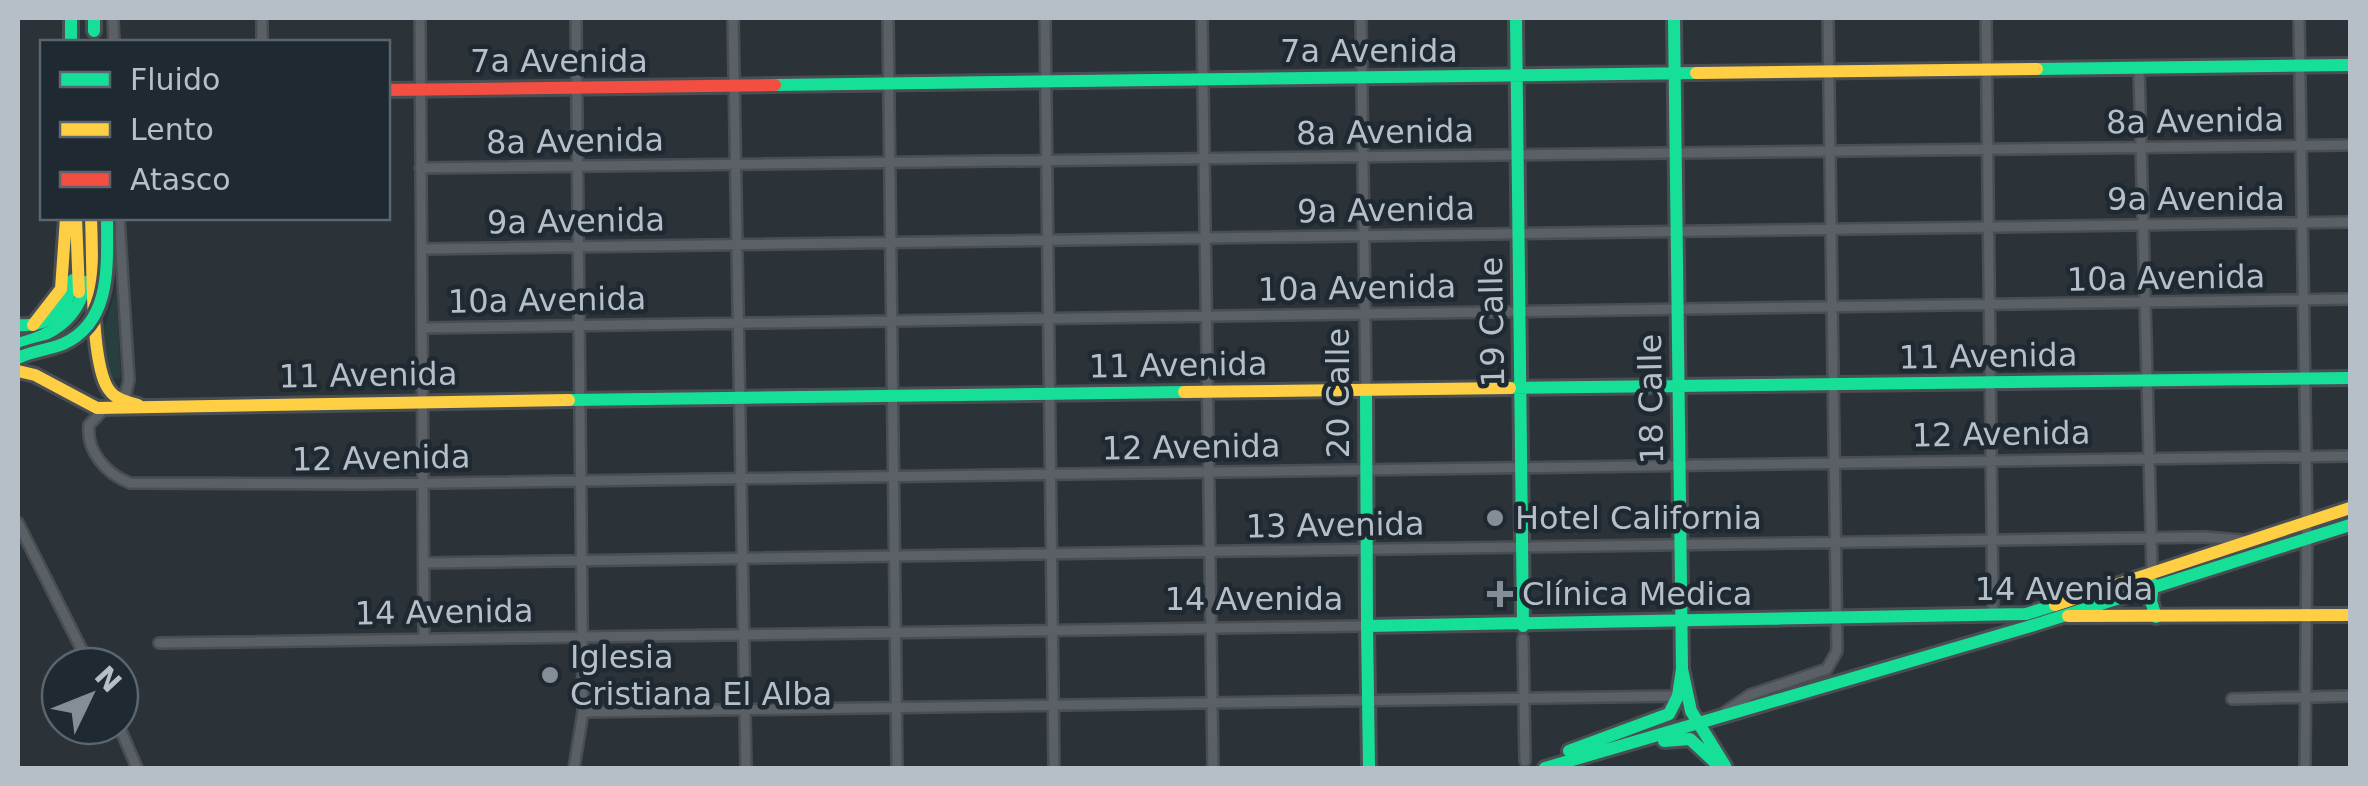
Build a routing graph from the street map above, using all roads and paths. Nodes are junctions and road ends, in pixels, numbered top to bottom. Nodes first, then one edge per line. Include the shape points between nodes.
1 (420, 18) edge
2 (576, 18) edge
3 (733, 18) edge
4 (888, 18) edge
5 (1045, 18) edge
6 (1202, 18) edge
7 (1360, 18) edge
8 (1516, 18) edge
9 (1674, 18) edge
10 (1828, 18) edge
11 (1986, 18) edge
12 (2300, 18) edge
13 (2350, 65) edge
14 (2300, 66) junction
15 (2139, 68) junction
16 (1987, 70) junction
17 (1828, 72) junction
18 (1673, 75) junction
19 (1362, 78) junction
20 (1517, 78) junction
21 (1203, 80) junction
22 (1046, 83) junction
23 (888, 85) junction
24 (734, 86) junction
25 (420, 89) junction
26 (390, 90) edge
27 (576, 90) junction
28 (2350, 144) edge
29 (2302, 145) junction
30 (2141, 147) junction
31 (1988, 149) junction
32 (1829, 151) junction
33 (1674, 152) junction
34 (1518, 155) junction
35 (1363, 157) junction
36 (1204, 159) junction
37 (1047, 161) junction
38 (890, 162) junction
39 (736, 164) junction
40 (577, 166) junction
41 (420, 168) junction
42 (66, 220) edge
43 (76, 220) edge
44 (91, 220) edge
45 (111, 220) edge
46 (111, 220) edge
47 (2350, 222) edge
48 (2303, 223) junction
49 (2143, 224) junction
50 (1990, 225) junction
51 (1830, 228) junction
52 (1676, 230) junction
53 (1518, 233) junction
54 (1364, 235) junction
55 (1205, 237) junction
56 (1048, 239) junction
57 (890, 242) junction
58 (77, 243) junction
59 (737, 243) junction
60 (578, 246) junction
61 (422, 250) junction
62 (91, 267) junction
63 (2305, 300) junction
64 (2350, 300) edge
65 (2145, 303) junction
66 (1991, 306) junction
67 (1832, 308) junction
68 (1677, 309) junction
69 (1519, 310) junction
70 (1365, 313) junction
71 (1206, 316) junction
72 (1048, 317) junction
73 (892, 320) junction
74 (738, 322) junction
75 (18, 325) edge
76 (580, 325) junction
77 (34, 326) junction
78 (423, 328) junction
79 (18, 344) edge
80 (18, 358) edge
81 (18, 371) edge
82 (2304, 378) junction
83 (2350, 378) edge
84 (2147, 382) junction
85 (1992, 383) junction
86 (1831, 385) junction
87 (1678, 386) junction
88 (1521, 388) junction
89 (1366, 390) junction
90 (1208, 393) junction
91 (1050, 394) junction
92 (892, 396) junction
93 (740, 398) junction
94 (117, 399) junction
95 (580, 400) junction
96 (423, 402) junction
97 (138, 405) junction
98 (102, 410) junction
99 (2307, 456) junction
100 (2350, 456) edge
101 (2149, 457) junction
102 (1993, 459) junction
103 (1832, 462) junction
104 (1679, 464) junction
105 (1521, 466) junction
106 (1366, 469) junction
107 (1209, 471) junction
108 (1050, 474) junction
109 (894, 476) junction
110 (741, 478) junction
111 (580, 481) junction
112 (424, 483) junction
113 (2350, 508) edge
114 (2307, 521) junction
115 (18, 522) edge
116 (2350, 524) edge
117 (2151, 538) junction
118 (2307, 538) junction
119 (1994, 540) junction
120 (2247, 541) junction
121 (1833, 542) junction
122 (1680, 545) junction
123 (1522, 547) junction
124 (1367, 549) junction
125 (1210, 552) junction
126 (1052, 554) junction
127 (894, 556) junction
128 (742, 558) junction
129 (582, 559) junction
130 (424, 563) junction
131 (2152, 577) junction
132 (2026, 614) junction
133 (1993, 615) junction
134 (2064, 615) junction
135 (2350, 615) edge
136 (2305, 616) junction
137 (2156, 617) junction
138 (1836, 620) junction
139 (1680, 622) junction
140 (1211, 626) junction
141 (1367, 626) junction
142 (1052, 628) junction
143 (896, 631) junction
144 (1523, 632) junction
145 (744, 634) junction
146 (579, 637) junction
147 (424, 638) junction
148 (158, 643) dead end
149 (80, 646) edge
150 (1682, 669) junction
151 (1678, 696) junction
152 (2350, 696) edge
153 (2306, 697) junction
154 (1526, 699) junction
155 (2232, 699) dead end
156 (1368, 702) junction
157 (1212, 704) junction
158 (1054, 707) junction
159 (896, 710) junction
160 (583, 712) junction
161 (745, 712) junction
162 (1718, 716) junction
163 (1696, 722) junction
164 (1524, 761) dead end
165 (574, 768) edge
166 (746, 768) edge
167 (897, 768) edge
168 (1054, 768) edge
169 (1213, 768) edge
170 (1369, 768) edge
171 (1541, 768) edge
172 (1577, 768) edge
173 (1723, 768) edge
174 (2304, 768) edge

1 - 25 street
2 - 27 street
3 - 24 street
4 - 23 street
5 - 22 street
6 - 21 street
7 - 19 street, 20 Calle
8 - 20 main road, 19 Calle
9 - 18 main road, 18 Calle
10 - 17 street
11 - 16 street
12 - 14 street
13 - 14 main road, 7a Avenida
14 - 15 main road, 7a Avenida
14 - 29 street
15 - 16 main road, 7a Avenida
15 - 30 street
16 - 17 main road, 7a Avenida
16 - 31 street
17 - 18 main road, 7a Avenida
17 - 32 street
18 - 20 main road, 7a Avenida
18 - 33 main road, 18 Calle
19 - 20 main road, 7a Avenida
19 - 21 main road, 7a Avenida
19 - 35 street, 20 Calle
20 - 34 main road, 19 Calle
21 - 22 main road, 7a Avenida
21 - 36 street
22 - 23 main road, 7a Avenida
22 - 37 street
23 - 24 main road, 7a Avenida
23 - 38 street
24 - 27 main road, 7a Avenida
24 - 39 street
25 - 26 main road, 7a Avenida
25 - 27 main road, 7a Avenida
25 - 41 street
27 - 40 street
28 - 29 street, 8a Avenida
29 - 30 street, 8a Avenida
29 - 48 street
30 - 31 street, 8a Avenida
30 - 49 street
31 - 32 street, 8a Avenida
31 - 50 street
32 - 33 street, 8a Avenida
32 - 51 street
33 - 34 street, 8a Avenida
33 - 52 main road, 18 Calle
34 - 35 street, 8a Avenida
34 - 53 main road, 19 Calle
35 - 36 street, 8a Avenida
35 - 54 street, 20 Calle
36 - 37 street, 8a Avenida
36 - 55 street
37 - 38 street, 8a Avenida
37 - 56 street
38 - 39 street, 8a Avenida
38 - 57 street
39 - 40 street, 8a Avenida
39 - 59 street
40 - 41 street, 8a Avenida
40 - 60 street
41 - 61 street
42 - 77 main road via 64,289
43 - 58 main road
44 - 62 main road
45 - 80 main road, bridge via 106,294 95,318 64,343
46 - 94 street via 129,380
47 - 48 street, 9a Avenida
48 - 49 street, 9a Avenida
48 - 63 street
49 - 50 street, 9a Avenida
49 - 65 street
50 - 51 street, 9a Avenida
50 - 66 street
51 - 52 street, 9a Avenida
51 - 67 street
52 - 53 street, 9a Avenida
52 - 68 main road, 18 Calle
53 - 54 street, 9a Avenida
53 - 69 main road, 19 Calle
54 - 55 street, 9a Avenida
54 - 70 street, 20 Calle
55 - 56 street, 9a Avenida
55 - 71 street
56 - 57 street, 9a Avenida
56 - 72 street
57 - 59 street, 9a Avenida
57 - 73 street
58 - 77 main road via 69,301
58 - 79 main road via 80,283 73,306
59 - 60 street, 9a Avenida
59 - 74 street
60 - 61 street, 9a Avenida
60 - 76 street
61 - 78 street
62 - 79 main road via 74,316
62 - 94 main road via 99,362
63 - 64 street, 10a Avenida
63 - 65 street, 10a Avenida
63 - 82 street
65 - 66 street, 10a Avenida
65 - 84 street
66 - 67 street, 10a Avenida
66 - 85 street
67 - 68 street, 10a Avenida
67 - 86 street
68 - 69 street, 10a Avenida
68 - 87 main road, 18 Calle
69 - 70 street, 10a Avenida
69 - 88 main road, 19 Calle
70 - 71 street, 10a Avenida
70 - 89 street, 20 Calle
71 - 72 street, 10a Avenida
71 - 90 street
72 - 73 street, 10a Avenida
72 - 91 street
73 - 74 street, 10a Avenida
73 - 92 street
74 - 76 street, 10a Avenida
74 - 93 street
75 - 77 main road
76 - 78 street, 10a Avenida
76 - 95 street
78 - 96 street
81 - 98 main road
82 - 83 main road, 11 Avenida
82 - 84 main road, 11 Avenida
82 - 99 street
84 - 85 main road, 11 Avenida
84 - 101 street
85 - 86 main road, 11 Avenida
85 - 102 street
86 - 87 main road, 11 Avenida
86 - 103 street
87 - 88 main road, 11 Avenida
87 - 104 main road, 18 Calle
88 - 89 main road, 11 Avenida
88 - 105 main road, 19 Calle
89 - 90 main road, 11 Avenida
89 - 106 main road, 20 Calle
90 - 91 main road, 11 Avenida
90 - 107 street
91 - 92 main road, 11 Avenida
91 - 108 street
92 - 93 main road, 11 Avenida
92 - 109 street
93 - 95 main road, 11 Avenida
93 - 110 street
94 - 97 main road
95 - 96 main road, 11 Avenida
95 - 111 street
96 - 97 main road, 11 Avenida
96 - 112 street
97 - 98 main road, 11 Avenida
98 - 112 street, 12 Avenida via 90,425 91,446 117,478 130,483
99 - 100 street, 12 Avenida
99 - 101 street, 12 Avenida
99 - 114 street
101 - 102 street, 12 Avenida
101 - 117 street
102 - 103 street, 12 Avenida
102 - 119 street
103 - 104 street, 12 Avenida
103 - 121 street
104 - 105 street, 12 Avenida
104 - 122 main road, 18 Calle
105 - 106 street, 12 Avenida
105 - 123 main road, 19 Calle
106 - 107 street, 12 Avenida
106 - 124 main road, 20 Calle
107 - 108 street, 12 Avenida
107 - 125 street
108 - 109 street, 12 Avenida
108 - 126 street
109 - 110 street, 12 Avenida
109 - 127 street
110 - 111 street, 12 Avenida
110 - 128 street
111 - 112 street, 12 Avenida
111 - 129 street
112 - 130 street
113 - 114 main road
114 - 118 street
114 - 120 main road
115 - 149 street
116 - 118 main road
117 - 119 street, 13 Avenida
117 - 120 street, 13 Avenida
117 - 131 street
118 - 131 main road
118 - 136 street
119 - 121 street, 13 Avenida
119 - 133 street
120 - 131 main road
121 - 122 street, 13 Avenida
121 - 138 street
122 - 123 street, 13 Avenida
122 - 139 main road, 18 Calle
123 - 124 street, 13 Avenida
123 - 144 main road, 19 Calle
124 - 125 street, 13 Avenida
124 - 141 main road, 20 Calle
125 - 126 street, 13 Avenida
125 - 140 street
126 - 127 street, 13 Avenida
126 - 142 street
127 - 128 street, 13 Avenida
127 - 143 street
128 - 129 street, 13 Avenida
128 - 145 street
129 - 130 street, 13 Avenida
129 - 146 street
130 - 147 street
131 - 132 main road
131 - 134 main road
131 - 137 main road
132 - 133 main road, 14 Avenida
132 - 134 main road, 14 Avenida
133 - 138 main road, 14 Avenida
134 - 137 main road, 14 Avenida
134 - 162 main road
135 - 136 main road, 14 Avenida
136 - 137 main road, 14 Avenida
136 - 153 street
138 - 139 main road, 14 Avenida
138 - 162 street via 1836,659 1827,669 1750,695
139 - 144 main road, 14 Avenida
139 - 150 main road, 18 Calle
140 - 141 street, 14 Avenida
140 - 142 street, 14 Avenida
140 - 157 street
141 - 144 main road, 14 Avenida
141 - 156 main road, 20 Calle
142 - 143 street, 14 Avenida
142 - 158 street
143 - 145 street, 14 Avenida
143 - 159 street
144 - 154 street, 19 Calle
145 - 146 street, 14 Avenida
145 - 161 street
146 - 147 street, 14 Avenida
146 - 160 street
147 - 148 street, 14 Avenida
150 - 151 main road
150 - 163 main road, 18 Calle
151 - 154 street
151 - 171 main road via 1658,720 1556,756
152 - 153 street
153 - 155 street
153 - 174 street
154 - 156 street
154 - 164 street, 19 Calle
156 - 157 street
156 - 170 main road, 20 Calle
157 - 158 street
157 - 169 street
158 - 159 street
158 - 168 street
159 - 161 street
159 - 167 street
160 - 161 street
160 - 165 street
161 - 166 street
162 - 163 main road
163 - 171 main road
163 - 173 main road, 18 Calle
172 - 173 main road via 1682,736

